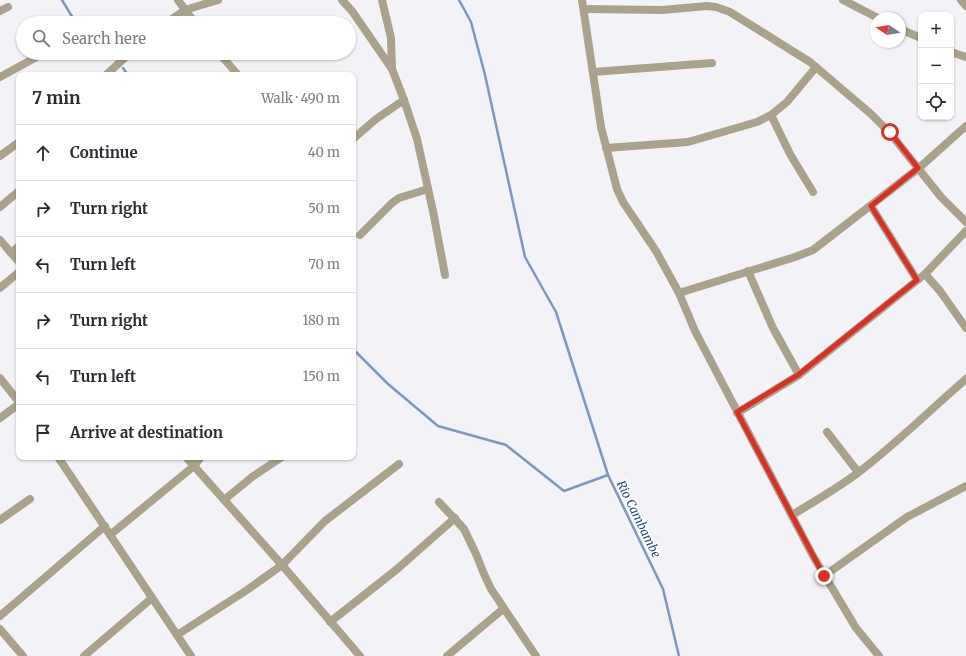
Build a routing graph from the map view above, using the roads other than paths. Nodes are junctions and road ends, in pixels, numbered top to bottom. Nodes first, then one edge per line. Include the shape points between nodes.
1 (178, 0) edge
2 (218, 0) edge
3 (342, 0) edge
4 (382, 0) edge
5 (842, 0) edge
6 (961, 0) edge
7 (583, 4) edge
8 (966, 6) edge
9 (8, 7) dead end
10 (185, 10) junction
11 (0, 11) edge
12 (870, 14) edge
13 (176, 16) edge
14 (190, 16) edge
15 (355, 16) edge
16 (356, 17) edge
17 (906, 32) edge
18 (918, 37) edge
19 (954, 53) edge
20 (966, 57) edge
21 (31, 60) edge
22 (123, 60) edge
23 (225, 60) edge
24 (712, 63) dead end
25 (816, 67) junction
26 (392, 69) junction
27 (109, 72) edge
28 (235, 72) edge
29 (593, 72) junction
30 (0, 77) edge
31 (404, 100) junction
32 (771, 115) junction
33 (966, 126) edge
34 (356, 136) edge
35 (16, 144) edge
36 (606, 148) junction
37 (0, 156) edge
38 (918, 168) junction
39 (428, 189) junction
40 (813, 192) dead end
41 (16, 194) edge
42 (871, 206) junction
43 (0, 207) edge
44 (966, 222) edge
45 (966, 231) edge
46 (360, 235) dead end
47 (0, 240) edge
48 (16, 249) edge
49 (11, 253) junction
50 (16, 259) edge
51 (748, 271) junction
52 (925, 274) junction
53 (16, 275) edge
54 (444, 275) dead end
55 (917, 280) junction
56 (0, 288) edge
57 (679, 293) junction
58 (966, 328) edge
59 (798, 375) junction
60 (0, 378) edge
61 (966, 379) edge
62 (16, 399) edge
63 (16, 405) edge
64 (737, 412) junction
65 (0, 418) edge
66 (827, 432) dead end
67 (60, 460) edge
68 (189, 460) edge
69 (199, 460) edge
70 (278, 460) edge
71 (399, 464) dead end
72 (194, 466) junction
73 (858, 472) junction
74 (966, 486) edge
75 (30, 499) dead end
76 (224, 500) junction
77 (439, 502) dead end
78 (792, 514) junction
79 (455, 518) junction
80 (0, 520) edge
81 (105, 526) junction
82 (110, 535) junction
83 (282, 565) junction
84 (824, 576) junction
85 (152, 598) junction
86 (503, 609) junction
87 (0, 616) edge
88 (330, 622) junction
89 (0, 628) edge
90 (177, 635) junction
91 (23, 656) edge
92 (84, 656) edge
93 (191, 656) edge
94 (360, 656) edge
95 (446, 656) edge
96 (536, 656) edge
97 (879, 656) edge

1 - 10 street
2 - 10 street
3 - 15 street
4 - 26 street via 391,38
5 - 12 street
6 - 8 street
7 - 25 street via 662,10 716,7 730,12
7 - 29 street
9 - 11 street
10 - 13 street
10 - 14 street
16 - 26 street
17 - 18 street
19 - 20 street
21 - 30 street
22 - 27 street
23 - 28 street
24 - 29 street
25 - 32 street via 787,102
25 - 38 street via 890,132
26 - 31 street
29 - 36 street
31 - 34 street
31 - 39 street via 417,139
32 - 36 street via 757,122 688,142
32 - 40 street
33 - 38 street
35 - 37 street
36 - 57 street via 623,202 656,251
38 - 42 street
38 - 44 street via 941,197
39 - 46 street via 399,198
39 - 54 street
41 - 43 street
42 - 51 street via 813,250
42 - 55 street
45 - 52 street
47 - 49 street
48 - 49 street
49 - 50 street
51 - 57 street
51 - 59 street via 773,328
52 - 55 street
52 - 58 street
53 - 56 street
55 - 59 street
57 - 64 street via 694,331
59 - 64 street
60 - 62 street
61 - 73 street
63 - 65 street
64 - 78 street
66 - 73 street
67 - 81 street
68 - 72 street
69 - 72 street
70 - 76 street
71 - 83 street via 325,521
72 - 76 street
72 - 82 street
73 - 78 street
74 - 84 street via 907,517
75 - 80 street
76 - 83 street
77 - 79 street
78 - 84 street
79 - 86 street via 469,538 484,574
79 - 88 street via 396,570
81 - 82 street
81 - 87 street
82 - 85 street
83 - 88 street
83 - 90 street
84 - 97 street via 856,628
85 - 90 street
85 - 92 street
86 - 95 street
86 - 96 street
88 - 94 street
89 - 91 street
90 - 93 street

